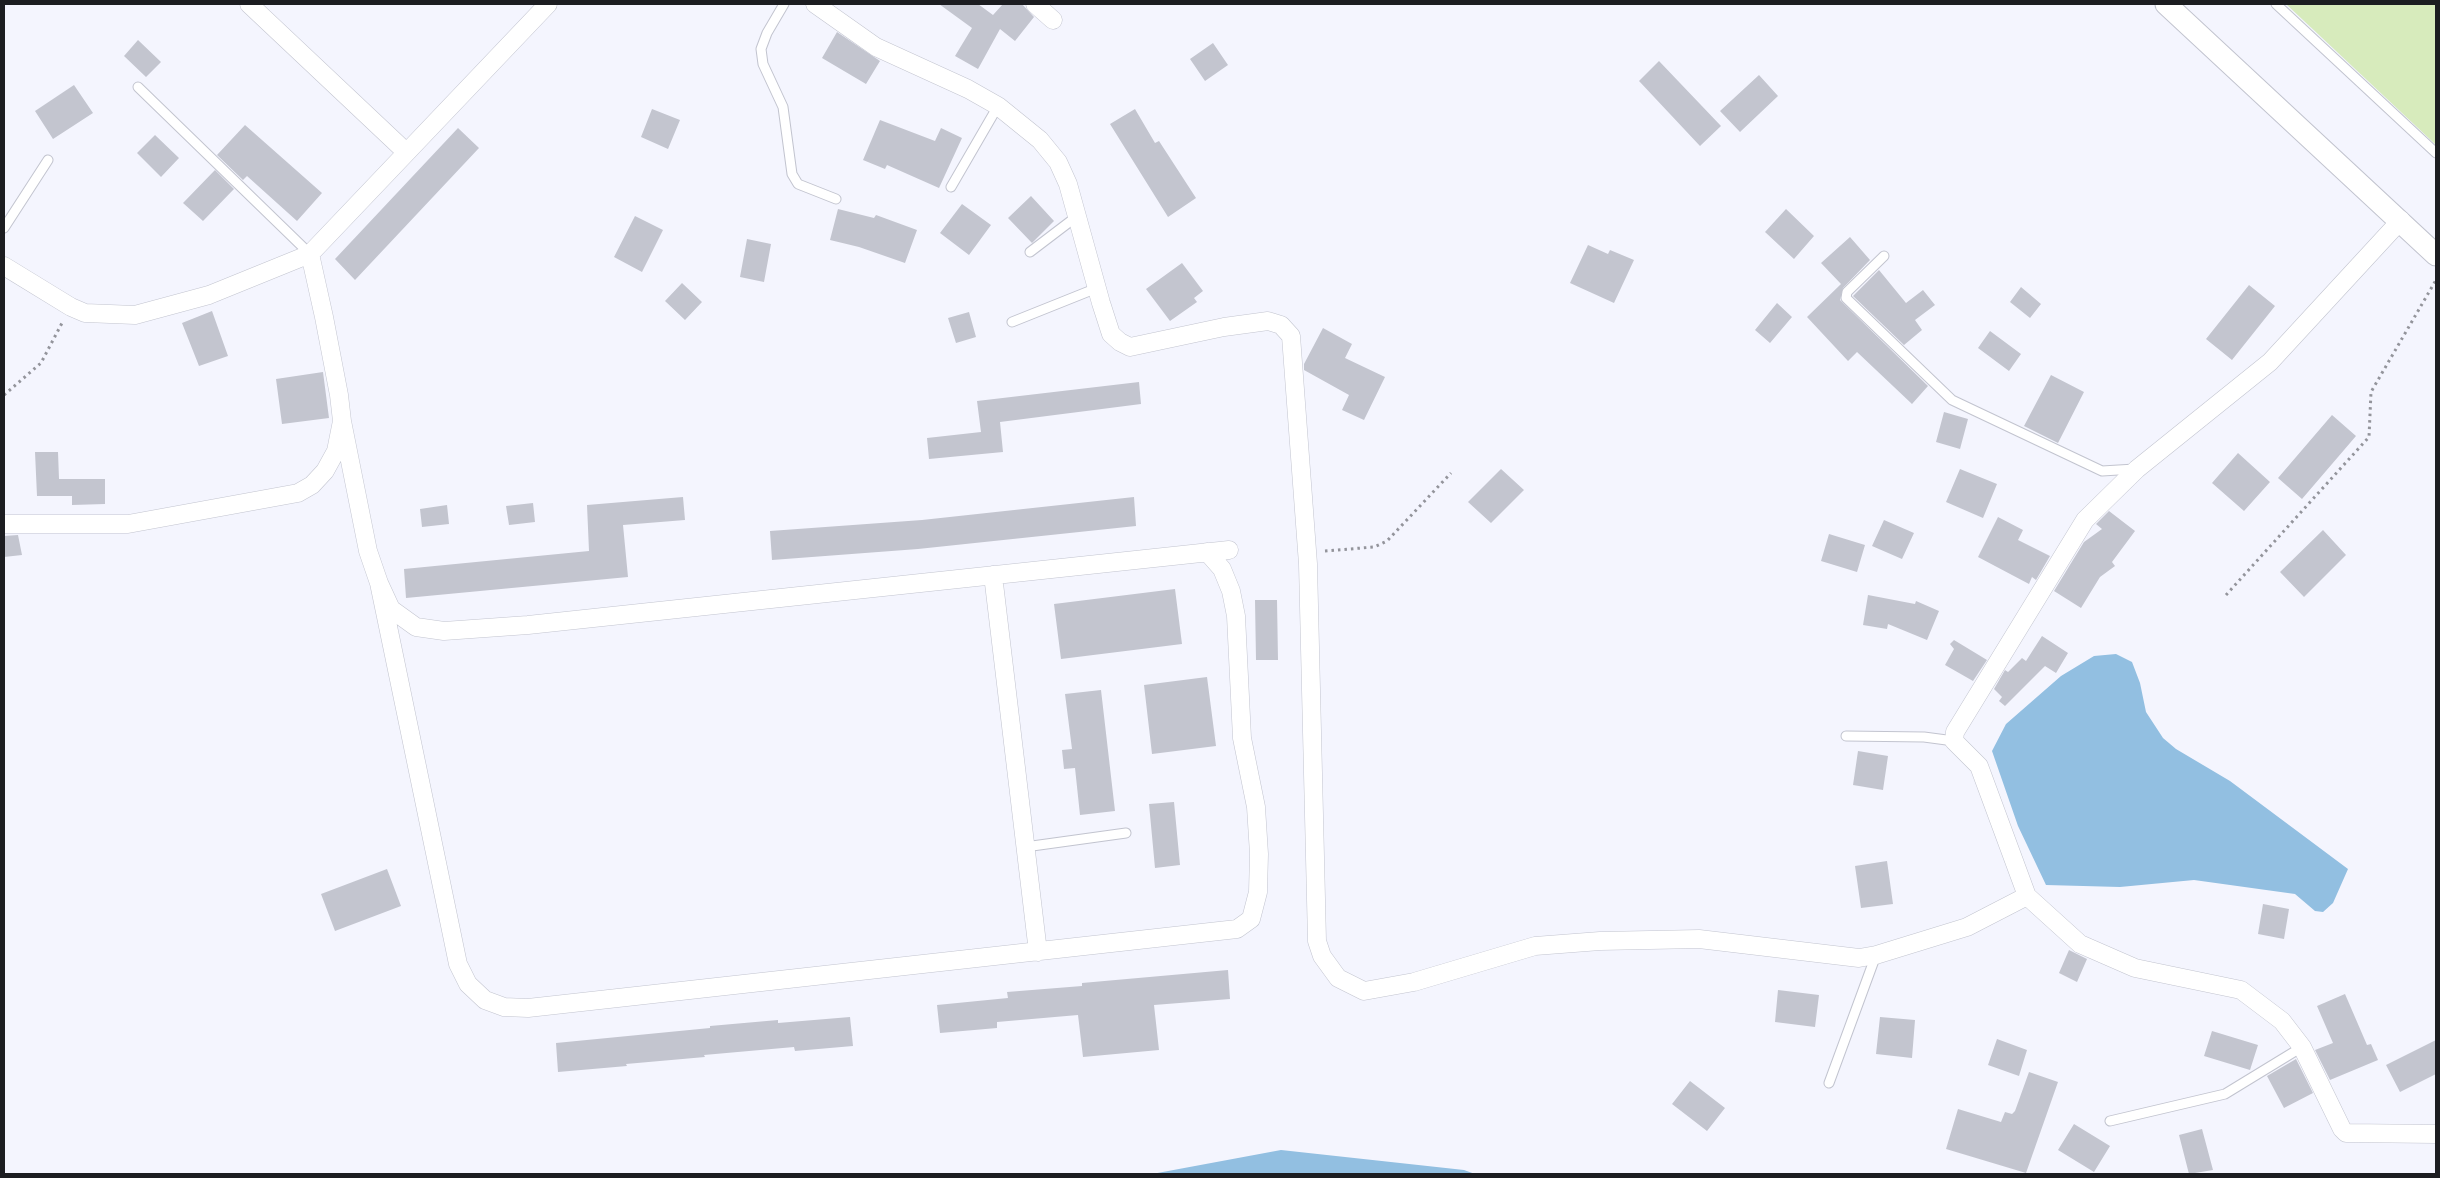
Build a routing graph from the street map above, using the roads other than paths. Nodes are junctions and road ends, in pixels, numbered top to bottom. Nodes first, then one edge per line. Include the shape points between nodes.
1 (249, 4) edge
2 (548, 4) edge
3 (784, 4) edge
4 (815, 4) edge
5 (1035, 4) edge
6 (2166, 4) edge
7 (2276, 4) edge
8 (1052, 20) dead end
9 (138, 88) dead end
10 (998, 106) junction
11 (406, 152) junction
12 (2436, 154) edge
13 (48, 160) dead end
14 (951, 187) dead end
15 (836, 199) dead end
16 (1076, 217) junction
17 (2401, 220) junction
18 (4, 228) edge
19 (1030, 252) dead end
20 (310, 254) junction
21 (2436, 255) edge
22 (1884, 256) dead end
23 (4, 266) edge
24 (1097, 288) junction
25 (1012, 322) dead end
26 (342, 421) junction
27 (2137, 469) junction
28 (4, 524) edge
29 (1229, 550) dead end
30 (1207, 552) junction
31 (993, 575) junction
32 (379, 584) junction
33 (1846, 736) dead end
34 (1954, 741) junction
35 (1126, 833) dead end
36 (1025, 847) junction
37 (2027, 896) junction
38 (1038, 952) junction
39 (1876, 955) junction
40 (2302, 1047) junction
41 (1829, 1083) dead end
42 (2110, 1121) dead end
43 (2436, 1134) edge

1 - 11 street
2 - 11 street
3 - 15 lane via 761,50 763,64 783,107 792,174 798,184
4 - 10 street via 876,47
5 - 8 street
6 - 17 street
7 - 12 lane
9 - 20 lane
10 - 14 lane
10 - 16 street via 1040,140 1058,162 1068,184
11 - 20 street
13 - 18 lane
16 - 19 lane
16 - 24 street
17 - 21 street
17 - 27 street via 2270,362
20 - 23 street via 209,295 135,315 85,313
20 - 26 street
22 - 27 lane via 1847,292 1846,298 1952,400 2102,472
24 - 25 lane
24 - 39 street via 1112,334 1130,347 1268,321 1281,325 1291,336 1307,553 1317,941 1322,956 1338,978 1364,991 1414,982 1535,946 1600,941 1699,939 1859,958
26 - 28 street via 336,451 325,471 312,485 298,493 128,524
26 - 32 street via 368,551
27 - 34 street via 2085,520 1955,732
29 - 30 street
30 - 31 street
30 - 38 street via 1222,568 1236,616 1242,738 1256,807 1259,854 1258,892 1251,919 1237,929
31 - 32 street via 558,622 444,631 416,627 391,609
31 - 36 street
32 - 38 street via 458,964 468,984 485,1000 504,1007 528,1008
33 - 34 lane via 1924,737
34 - 37 street via 1979,766
35 - 36 lane
36 - 38 street
37 - 39 street via 1967,927
37 - 40 street via 2080,944 2134,968 2241,990 2282,1021
39 - 41 lane
40 - 42 lane via 2225,1094
40 - 43 street via 2346,1134

